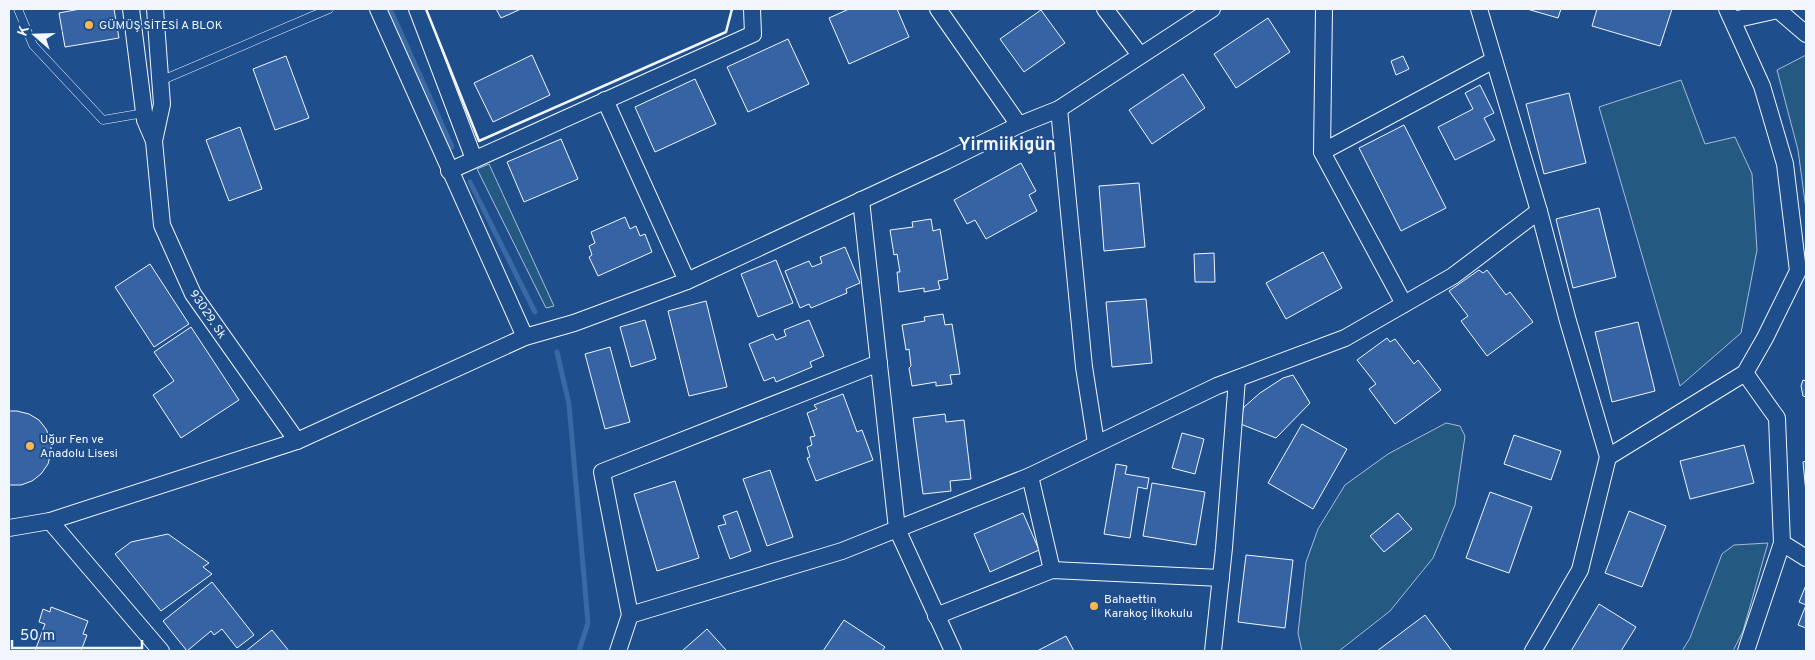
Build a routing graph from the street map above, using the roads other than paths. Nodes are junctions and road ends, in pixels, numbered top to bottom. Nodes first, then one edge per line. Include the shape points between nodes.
1 (18, 9) edge
2 (131, 9) edge
3 (155, 9) edge
4 (328, 9) edge
5 (378, 9) edge
6 (417, 9) edge
7 (752, 9) edge
8 (938, 9) edge
9 (1105, 9) edge
10 (1212, 9) edge
11 (1324, 9) edge
12 (1479, 9) edge
13 (1730, 14) edge
14 (1806, 34) edge
15 (1140, 55) junction
16 (1494, 60) junction
17 (160, 81) junction
18 (605, 100) junction
19 (1058, 109) junction
20 (144, 113) junction
21 (1019, 125) junction
22 (154, 141) junction
23 (1322, 152) junction
24 (474, 159) junction
25 (449, 170) junction
26 (861, 200) junction
27 (1539, 211) junction
28 (1802, 271) edge
29 (688, 281) junction
30 (1404, 304) junction
31 (525, 338) junction
32 (879, 363) junction
33 (1745, 373) junction
34 (1237, 379) junction
35 (297, 441) junction
36 (1096, 443) junction
37 (1608, 457) junction
38 (1030, 476) junction
39 (50, 521) junction
40 (9, 528) edge
41 (897, 529) junction
42 (1782, 544) junction
43 (1806, 558) edge
44 (1052, 570) junction
45 (1221, 578) junction
46 (630, 614) junction
47 (936, 616) junction
48 (161, 651) edge
49 (618, 651) edge
50 (953, 651) edge
51 (1213, 651) edge
52 (1533, 651) edge
53 (1746, 651) edge

1 - 20 lane via 33,45 103,120
2 - 20 street, 93029. Sk
3 - 17 street, 93029. Sk
4 - 17 lane
5 - 25 street
6 - 24 street
7 - 18 street via 753,34
8 - 21 street
9 - 15 street
10 - 15 street
11 - 23 street
12 - 16 street
13 - 14 street via 1778,10
13 - 28 street via 1762,86 1785,164
15 - 19 street
16 - 23 street
16 - 27 street
17 - 22 street, 93029. Sk via 162,104
18 - 24 street
18 - 29 street
19 - 21 street
19 - 36 street via 1084,367
20 - 22 street, 93029. Sk
21 - 26 street
22 - 35 street, 93029. Sk via 162,225 193,294
23 - 30 street
24 - 25 street
25 - 31 street
26 - 29 street
26 - 32 street
27 - 30 street via 1453,276
27 - 37 street
28 - 33 street
29 - 31 street
30 - 34 street via 1345,338
31 - 35 street
32 - 41 street
32 - 46 street via 602,472
33 - 37 street
33 - 42 street via 1777,418
34 - 36 street
34 - 45 street
35 - 39 street
36 - 38 street
37 - 52 street via 1580,570
38 - 41 street
38 - 44 street
39 - 40 street
39 - 48 street
41 - 46 street via 833,554
41 - 47 street
42 - 43 street
42 - 53 street
44 - 45 street
44 - 47 street
45 - 51 street
46 - 49 street
47 - 50 street

